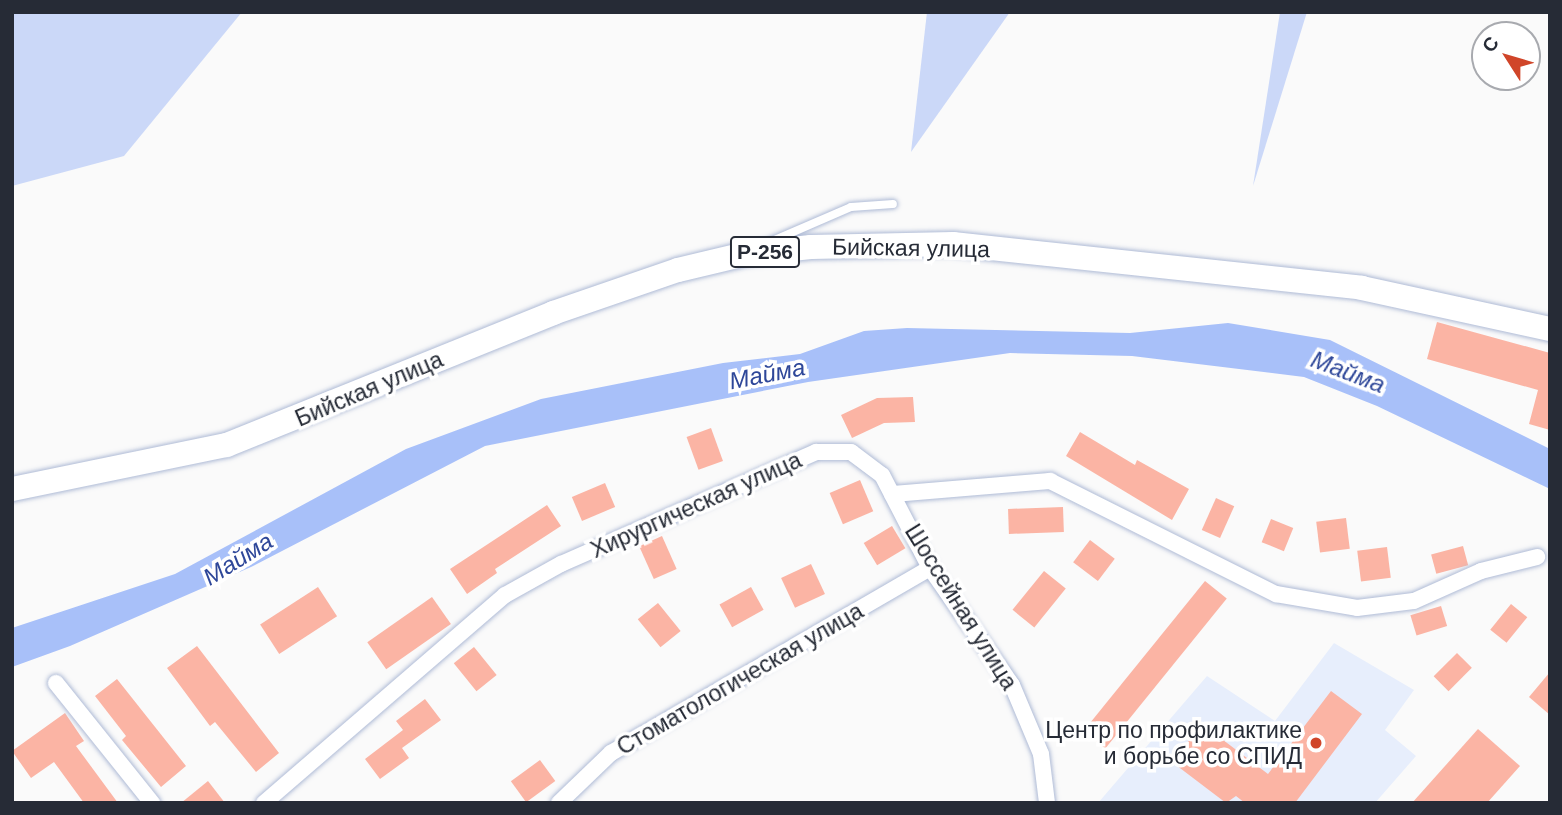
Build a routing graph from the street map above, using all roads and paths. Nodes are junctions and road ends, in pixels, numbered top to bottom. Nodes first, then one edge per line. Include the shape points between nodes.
1 (893, 204) dead end
2 (745, 254) junction
3 (1550, 329) edge
4 (12, 489) edge
5 (892, 494) junction
6 (1537, 557) dead end
7 (930, 568) junction
8 (56, 683) dead end
9 (152, 803) edge
10 (264, 803) edge
11 (559, 803) edge
12 (1047, 803) edge

1 - 2 lane via 851,207
2 - 3 main road, Бийская улица / Р-256 via 811,247 953,244 1362,288
2 - 4 main road, Бийская улица / Р-256 via 678,270 553,313 227,445
5 - 6 street via 1050,481 1276,594 1357,608 1414,601 1481,572
5 - 7 street, Шоссейная улица
5 - 10 street, Хирургическая улица via 882,475 861,457 851,452 816,452 562,564 505,595
7 - 11 street, Стоматологическая улица via 611,753
7 - 12 street, Шоссейная улица via 1012,685 1041,754
8 - 9 street

